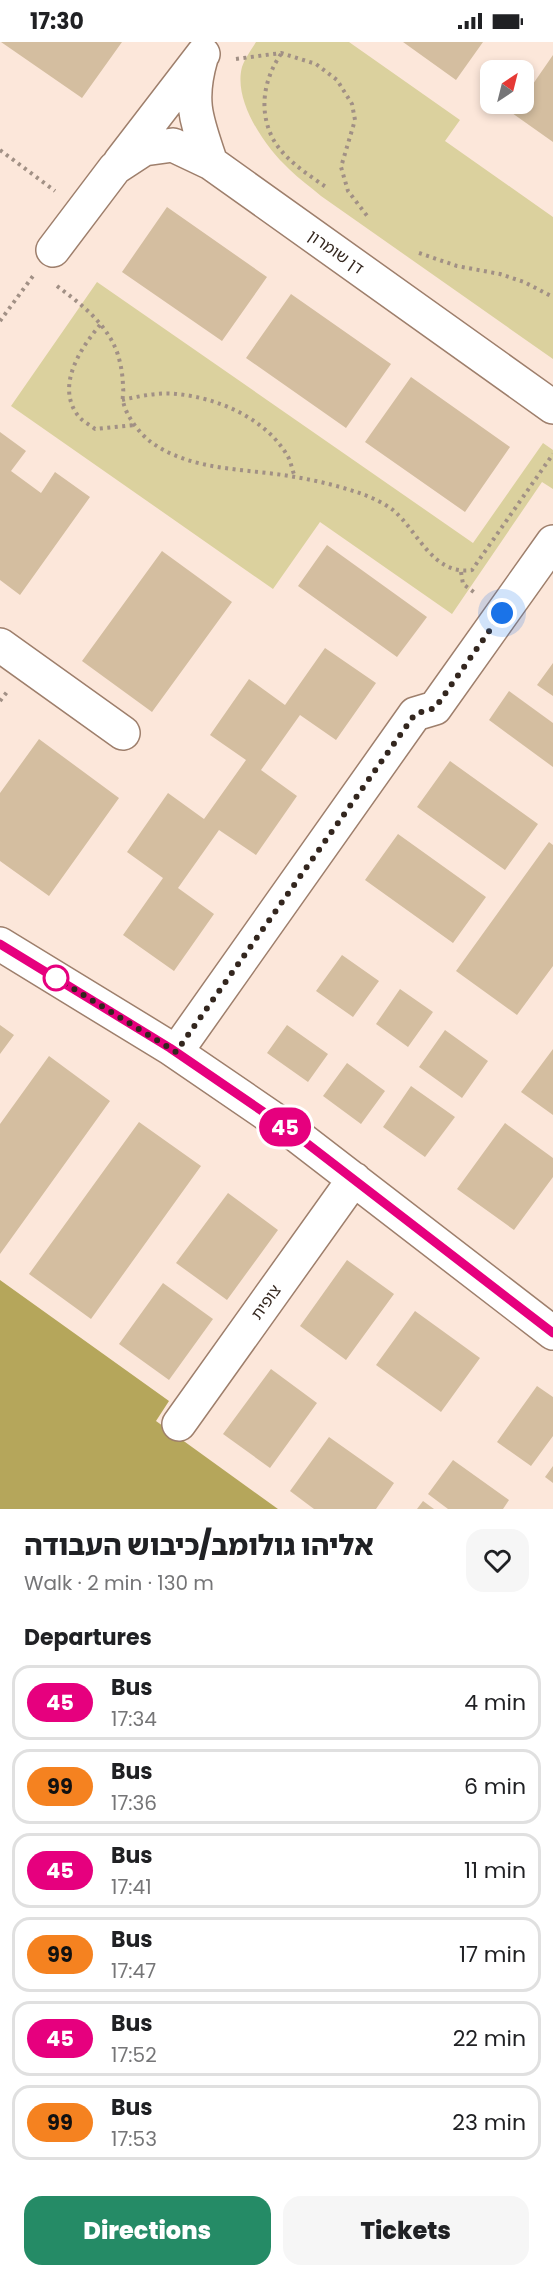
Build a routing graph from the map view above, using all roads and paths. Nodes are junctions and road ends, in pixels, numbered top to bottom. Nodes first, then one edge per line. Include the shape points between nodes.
1 (216, 52) edge
2 (281, 53) junction
3 (0, 150) edge
4 (211, 163) junction
5 (115, 168) junction
6 (326, 187) dead end
7 (82, 208) junction
8 (368, 217) dead end
9 (53, 250) joint
10 (419, 252) dead end
11 (57, 286) dead end
12 (553, 297) edge
13 (0, 321) edge
14 (100, 325) junction
15 (122, 400) junction
16 (553, 407) edge
17 (134, 425) junction
18 (553, 454) edge
19 (295, 477) junction
20 (553, 542) edge
21 (0, 645) edge
22 (123, 733) dead end
23 (0, 944) edge
24 (176, 1052) junction
25 (354, 1179) junction
26 (553, 1333) edge
27 (178, 1424) dead end

1 - 2 path
1 - 4 street via 195,81 194,102
1 - 5 street
2 - 6 path via 264,90 273,138 288,156
2 - 8 path via 316,64 337,80 352,104 355,120 341,167 348,191
3 - 7 path
4 - 5 street, דן שומרון via 173,145 144,149
4 - 16 street, דן שומרון
5 - 7 street
7 - 9 street
9 - 13 path
10 - 12 path via 457,266 524,282
11 - 14 path via 86,308
14 - 15 path via 116,350 123,371
14 - 17 path via 81,349 74,367 69,386 71,402 80,418 95,429
15 - 17 path
15 - 19 path via 176,393 233,409 260,425 277,442 288,456
17 - 19 path via 150,441 176,456 209,465
18 - 19 path via 472,570 461,572 440,563 393,511 376,499
20 - 24 street via 435,708 415,714
21 - 22 street
23 - 24 street
24 - 25 street
25 - 26 street
25 - 27 street, צופית

